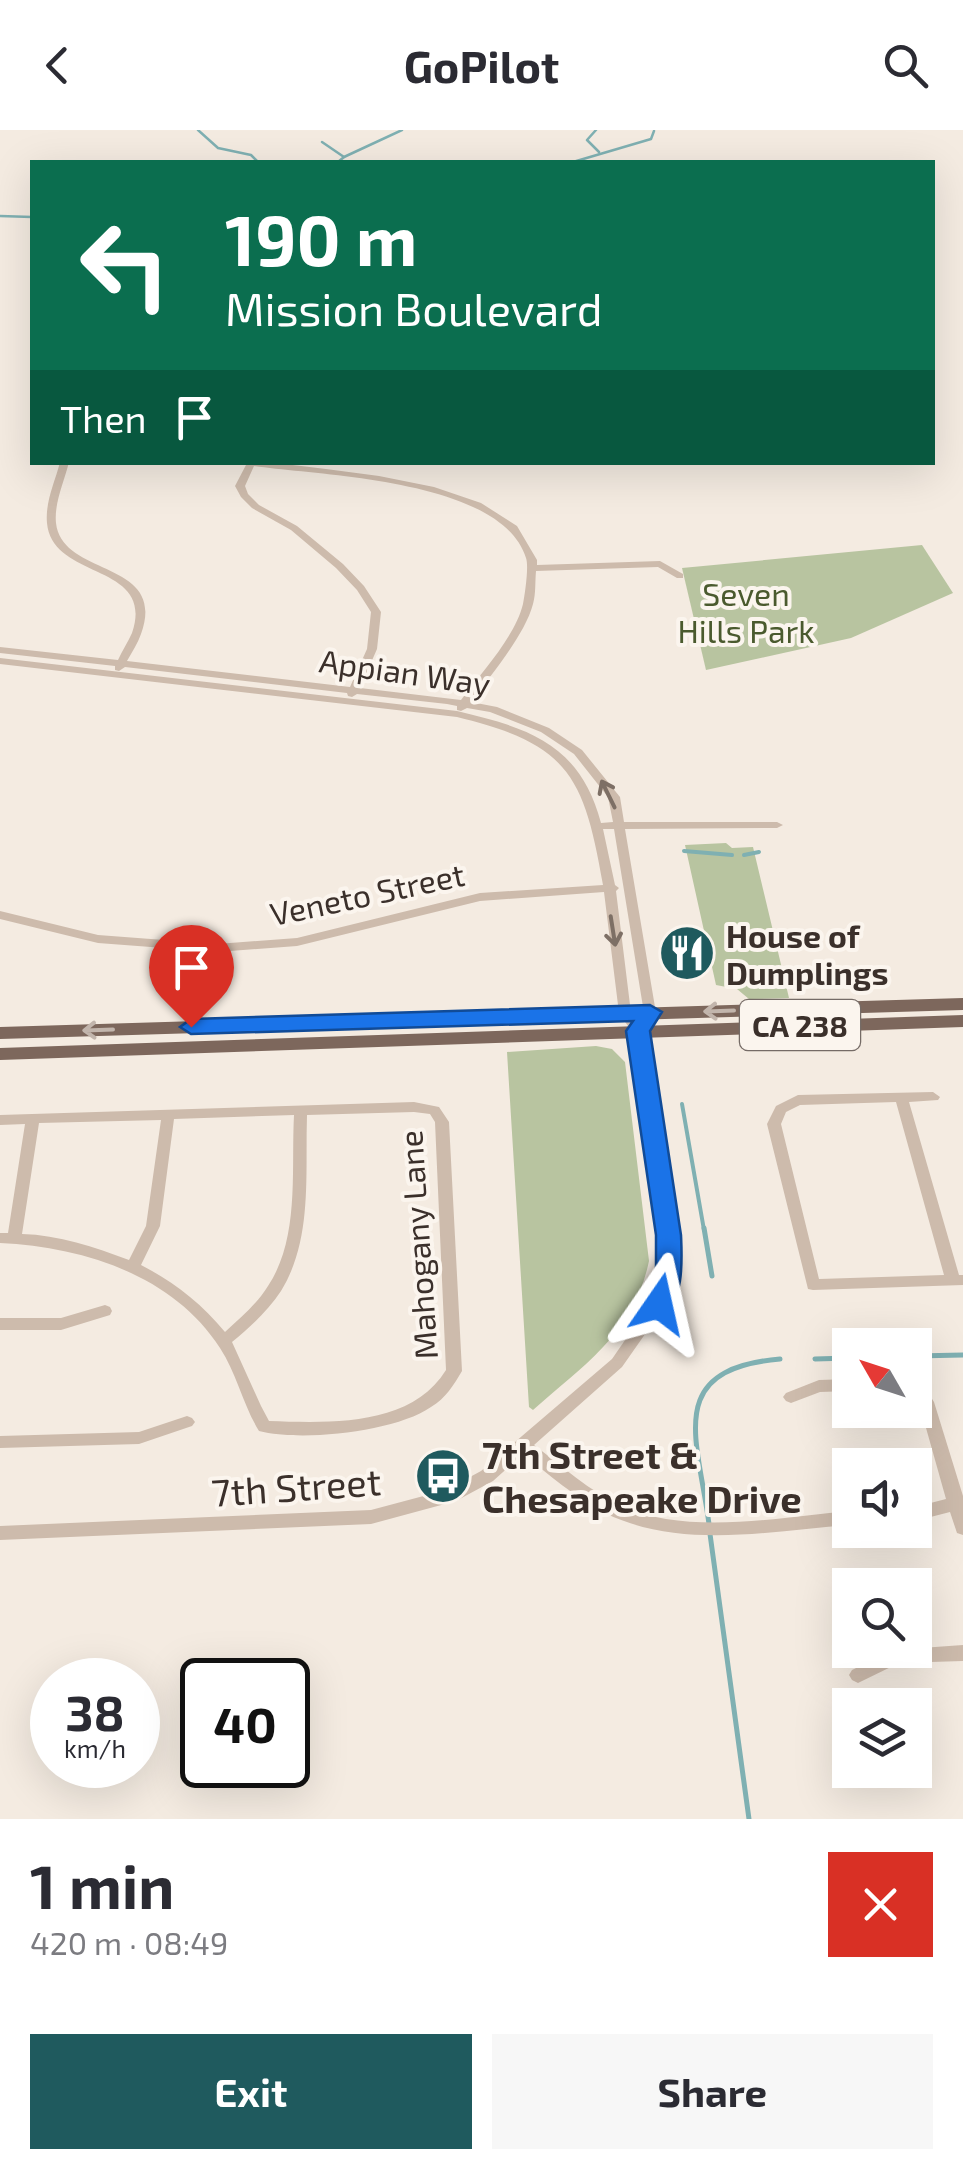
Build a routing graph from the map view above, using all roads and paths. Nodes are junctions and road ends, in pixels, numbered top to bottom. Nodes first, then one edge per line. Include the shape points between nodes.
1 (64, 465) edge
2 (247, 465) edge
3 (261, 465) edge
4 (532, 568) junction
5 (680, 576) dead end
6 (0, 650) edge
7 (0, 661) edge
8 (119, 669) junction
9 (352, 695) junction
10 (461, 708) junction
11 (618, 824) junction
12 (598, 826) junction
13 (777, 826) dead end
14 (606, 888) junction
15 (628, 888) junction
16 (0, 916) edge
17 (963, 1004) edge
18 (650, 1012) junction
19 (625, 1013) junction
20 (957, 1024) edge
21 (638, 1031) junction
22 (0, 1033) edge
23 (0, 1054) edge
24 (933, 1097) dead end
25 (901, 1098) junction
26 (301, 1110) junction
27 (168, 1114) junction
28 (33, 1119) junction
29 (0, 1120) edge
30 (7, 1238) edge
31 (134, 1266) junction
32 (958, 1280) edge
33 (105, 1311) dead end
34 (0, 1324) edge
35 (224, 1341) junction
36 (832, 1386) edge
37 (791, 1397) dead end
38 (932, 1420) edge
39 (187, 1422) dead end
40 (0, 1442) edge
41 (524, 1446) junction
42 (959, 1503) edge
43 (932, 1510) edge
44 (832, 1519) edge
45 (963, 1528) edge
46 (0, 1533) edge
47 (963, 1653) edge
48 (858, 1675) dead end

1 - 8 street via 51,519 54,534 78,557 122,578 138,600 138,634
2 - 9 street via 240,486 248,502 293,527 358,586 376,612 372,649
3 - 4 street via 462,496 514,531
4 - 5 street via 660,564
4 - 10 street via 527,608
6 - 8 street, Appian Way
7 - 8 street, Appian Way
8 - 9 street, Appian Way
9 - 10 street, Appian Way
11 -> 10 street, Appian Way via 614,797 578,752 522,720
10 - 12 street, Appian Way via 556,753 572,768
11 - 12 street
11 - 13 street
11 - 15 street, Appian Way
12 - 14 street, Appian Way
14 - 15 street, Veneto Street
14 - 16 street, Veneto Street via 466,898 297,942 216,948 98,939
14 -> 19 street, Appian Way
15 - 18 street, Appian Way
17 -> 18 main road, CA 238
18 - 19 main road, CA 238
18 - 21 street
19 - 21 street, 7th Street
19 -> 22 main road, CA 238
20 - 21 main road, CA 238
21 - 23 main road, CA 238
21 - 41 street, 7th Street via 669,1269 659,1304 632,1347
24 - 25 street
25 - 32 street
25 - 32 street via 798,1100 781,1109 774,1124 813,1285
26 - 27 street
26 - 35 street via 293,1255 262,1310
26 - 35 street, Mahogany Lane via 434,1110 442,1122 454,1371 448,1387 408,1412 381,1420 265,1427
27 - 28 street
27 - 31 street via 153,1226
28 - 29 street
28 - 30 street
30 - 31 street via 60,1244
31 - 35 street
33 - 34 street via 61,1324
36 - 37 street
38 - 42 street
39 - 40 street via 139,1438
41 - 44 street via 625,1514 693,1527
41 - 46 street, 7th Street via 450,1496 371,1517
42 - 43 street
42 - 45 street
47 - 48 street via 897,1656

